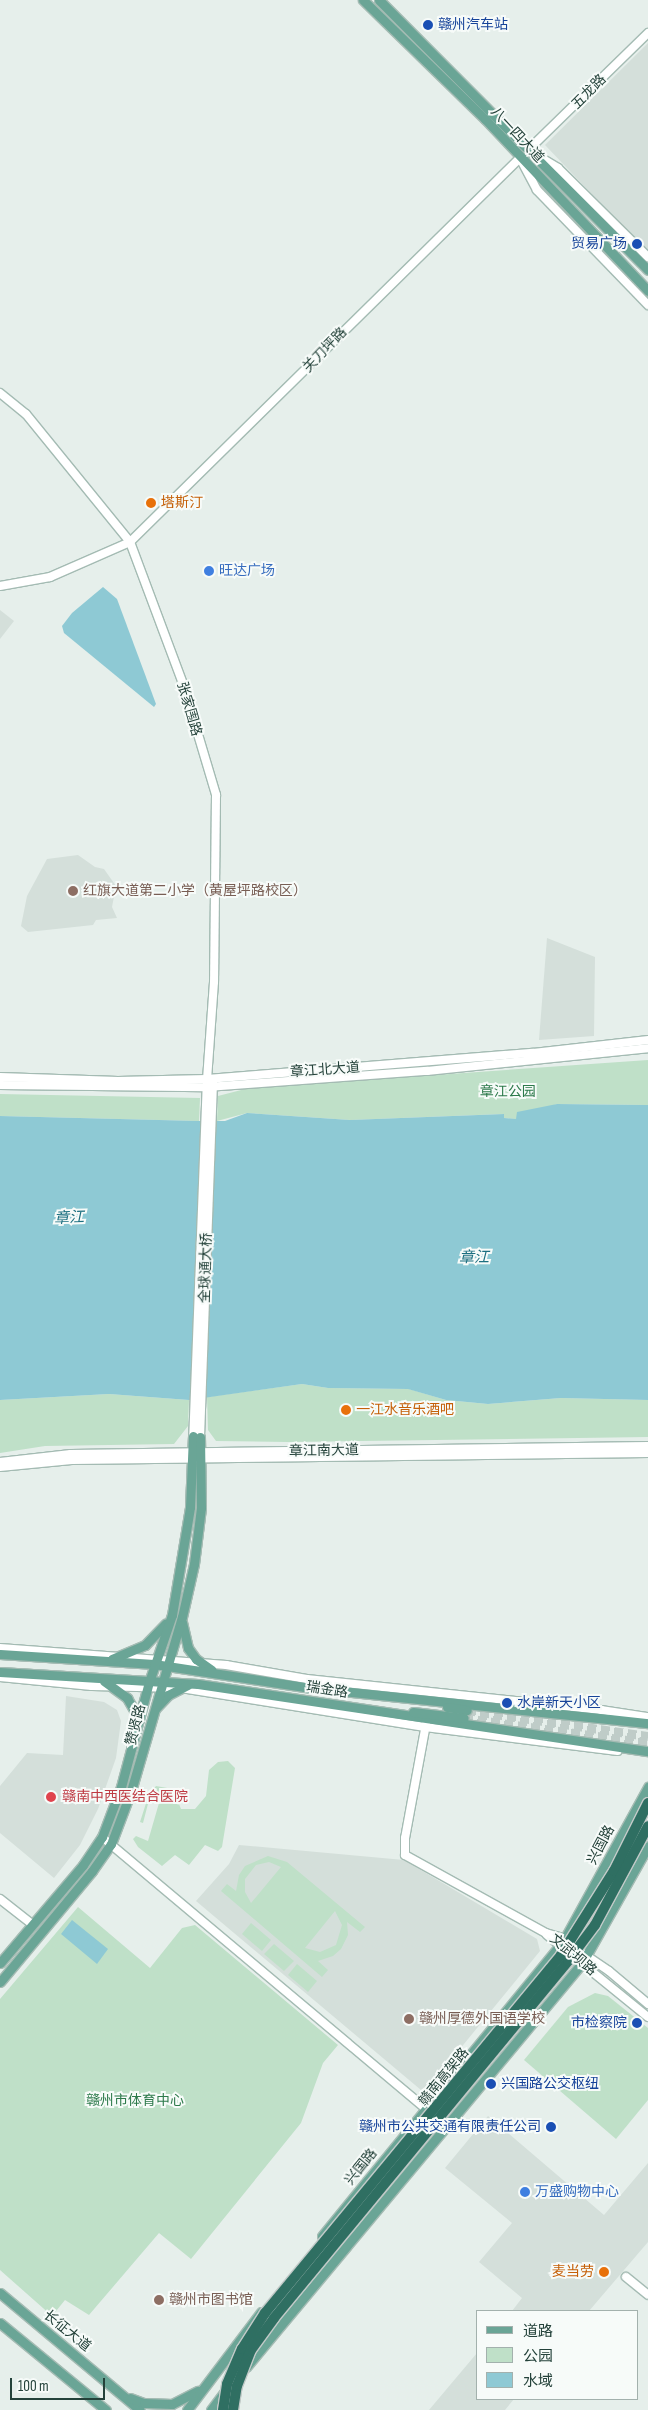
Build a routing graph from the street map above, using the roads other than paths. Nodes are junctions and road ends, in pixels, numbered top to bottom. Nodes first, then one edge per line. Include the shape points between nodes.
1 (363, 0) edge
2 (379, 0) edge
3 (648, 33) edge
4 (528, 150) junction
5 (520, 158) junction
6 (648, 257) edge
7 (648, 270) edge
8 (648, 291) edge
9 (648, 305) edge
10 (0, 393) edge
11 (130, 542) junction
12 (0, 586) edge
13 (648, 1040) edge
14 (648, 1048) edge
15 (0, 1077) edge
16 (210, 1083) junction
17 (0, 1085) edge
18 (196, 1436) joint
19 (648, 1446) edge
20 (648, 1453) edge
21 (196, 1456) junction
22 (0, 1462) edge
23 (0, 1467) edge
24 (172, 1615) junction
25 (182, 1617) junction
26 (0, 1648) edge
27 (0, 1654) edge
28 (123, 1656) junction
29 (102, 1661) junction
30 (155, 1662) junction
31 (167, 1663) junction
32 (202, 1664) junction
33 (0, 1672) edge
34 (219, 1672) junction
35 (0, 1678) edge
36 (100, 1679) junction
37 (148, 1684) junction
38 (161, 1684) junction
39 (198, 1684) junction
40 (113, 1686) junction
41 (304, 1687) junction
42 (181, 1688) junction
43 (303, 1700) junction
44 (152, 1717) junction
45 (648, 1718) edge
46 (139, 1719) junction
47 (648, 1723) edge
48 (426, 1724) junction
49 (648, 1751) edge
50 (648, 1755) edge
51 (648, 1786) edge
52 (648, 1804) edge
53 (648, 1826) edge
54 (102, 1837) junction
55 (111, 1844) junction
56 (648, 1846) edge
57 (0, 1899) edge
58 (32, 1925) junction
59 (562, 1943) junction
60 (585, 1959) junction
61 (0, 1964) edge
62 (0, 1982) edge
63 (648, 2004) edge
64 (648, 2017) edge
65 (426, 2108) junction
66 (447, 2127) junction
67 (626, 2277) dead end
68 (0, 2293) edge
69 (648, 2295) edge
70 (0, 2323) edge
71 (212, 2377) junction
72 (117, 2390) junction
73 (221, 2396) junction
74 (102, 2408) edge
75 (140, 2410) edge
76 (186, 2410) edge
77 (211, 2410) edge
78 (218, 2410) edge
79 (223, 2410) edge
80 (233, 2410) edge

1 - 5 main road, 八一四大道
2 - 4 main road, 八一四大道
3 - 4 main road, 五龙路
4 - 6 main road via 558,168
4 - 7 main road, 八一四大道
5 - 8 main road, 八一四大道
5 - 9 main road via 537,190
5 - 11 main road, 关刀坪路
10 - 11 main road, 张家围路 via 26,414
11 - 12 main road via 50,577
11 - 16 main road, 张家围路 via 183,684 216,794
13 - 16 main road, 章江北大道
14 - 16 main road, 章江北大道 via 426,1071
15 - 16 main road, 章江北大道
16 - 17 main road, 章江北大道
16 - 18 main road, 全球通大桥
18 - 21 main road, 赞贤路
19 - 21 main road, 章江南大道
20 - 21 main road, 章江南大道
21 - 22 main road, 章江南大道 via 71,1454
21 - 23 main road, 章江南大道 via 72,1460
21 - 24 main road, 赞贤路
21 - 25 main road, 赞贤路 via 200,1508 194,1564
24 - 28 main road via 152,1640
24 - 30 main road, 赞贤路
25 - 31 main road, 赞贤路
25 - 32 main road via 186,1642
26 - 28 main road
27 - 29 main road, 瑞金路
28 - 29 main road
28 - 30 main road
29 - 30 main road, 瑞金路
30 - 31 main road, 瑞金路
30 - 37 main road, 赞贤路
31 - 32 main road
31 - 34 main road, 瑞金路
31 - 38 main road, 赞贤路
32 - 34 main road
32 - 45 main road
33 - 36 main road, 瑞金路
34 - 41 main road, 瑞金路
35 - 40 main road
36 - 37 main road, 瑞金路
36 - 40 main road
37 - 38 main road, 瑞金路
37 - 40 main road
37 - 46 main road, 赞贤路
38 - 39 main road, 瑞金路
38 - 42 main road
38 - 44 main road, 赞贤路
39 - 42 main road
39 - 43 main road, 瑞金路
40 - 46 main road via 127,1698
41 - 43 main road via 465,1714
41 - 47 main road, 瑞金路
42 - 44 main road via 162,1700
42 - 48 main road
43 - 48 main road, 瑞金路
44 - 55 main road, 赞贤路 via 137,1774
46 - 54 main road, 赞贤路 via 127,1768
48 - 49 main road, 瑞金路
48 - 50 main road
48 - 59 main road, 文武坝路 via 405,1838 405,1855
51 - 59 main road, 兴国路
52 - 79 highway, 赣南高架路, bridge via 610,1879 561,1955 264,2313 231,2375
53 - 80 highway, 赣南高架路, bridge via 604,1910 568,1961 251,2350 237,2386
54 - 55 main road
54 - 58 main road, 赞贤路 via 83,1865
55 - 62 main road, 赞贤路
55 - 65 main road
56 - 60 main road
57 - 58 main road
58 - 61 main road, 赞贤路
59 - 60 main road, 文武坝路
59 - 65 main road, 兴国路
60 - 63 main road, 文武坝路
60 - 64 main road, 文武坝路
60 - 66 main road
65 - 66 main road
65 - 71 main road, 兴国路
66 - 73 main road
67 - 69 main road
68 - 72 main road, 长征大道
70 - 74 main road
71 - 72 main road via 194,2394 172,2404 144,2403
71 - 76 main road, 兴国路
72 - 75 main road, 长征大道
73 - 77 main road
73 - 78 main road

